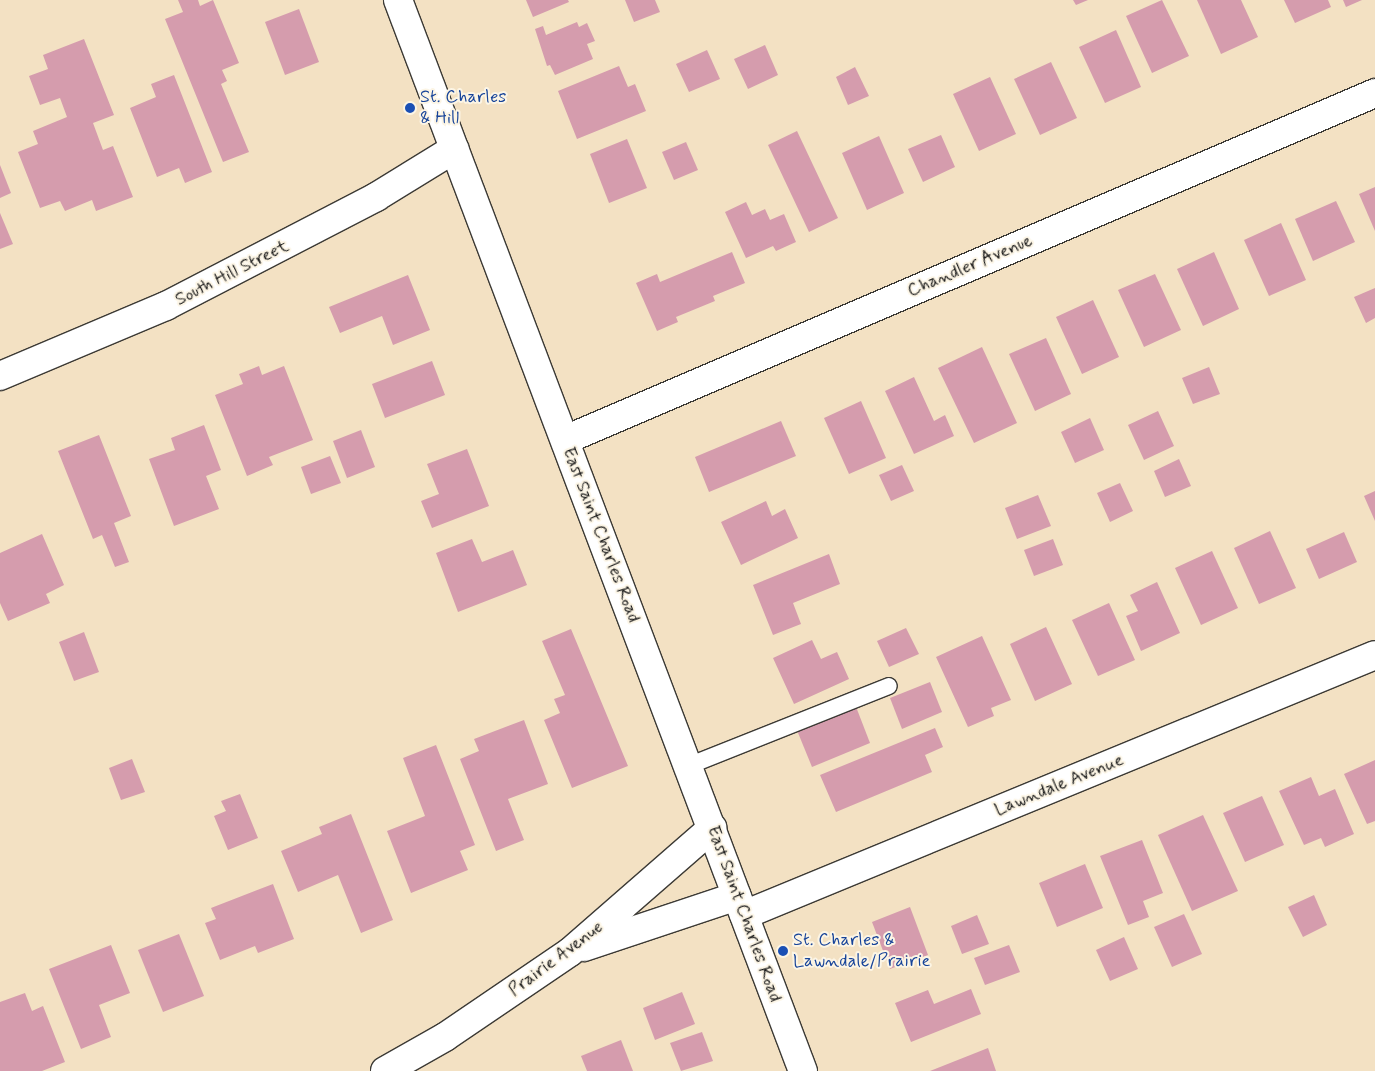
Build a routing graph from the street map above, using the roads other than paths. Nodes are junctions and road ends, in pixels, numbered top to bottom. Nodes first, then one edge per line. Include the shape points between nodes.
1 (398, 0) edge
2 (1375, 93) edge
3 (454, 149) junction
4 (0, 376) edge
5 (565, 440) junction
6 (1375, 655) edge
7 (889, 686) dead end
8 (688, 766) junction
9 (712, 828) junction
10 (740, 906) junction
11 (570, 952) junction
12 (385, 1071) edge
13 (803, 1071) edge

1 - 3 street, East Saint Charles Road
2 - 5 street, Chandler Avenue
3 - 4 street, South Hill Street via 376,197 166,306
3 - 5 street, East Saint Charles Road
5 - 8 street, East Saint Charles Road
6 - 10 street, Lawndale Avenue
7 - 8 lane
8 - 9 street, East Saint Charles Road
9 - 10 street, East Saint Charles Road
9 - 11 street, Prairie Avenue
10 - 11 street, Lawndale Avenue
10 - 13 street, East Saint Charles Road
11 - 12 street, Prairie Avenue via 452,1032

